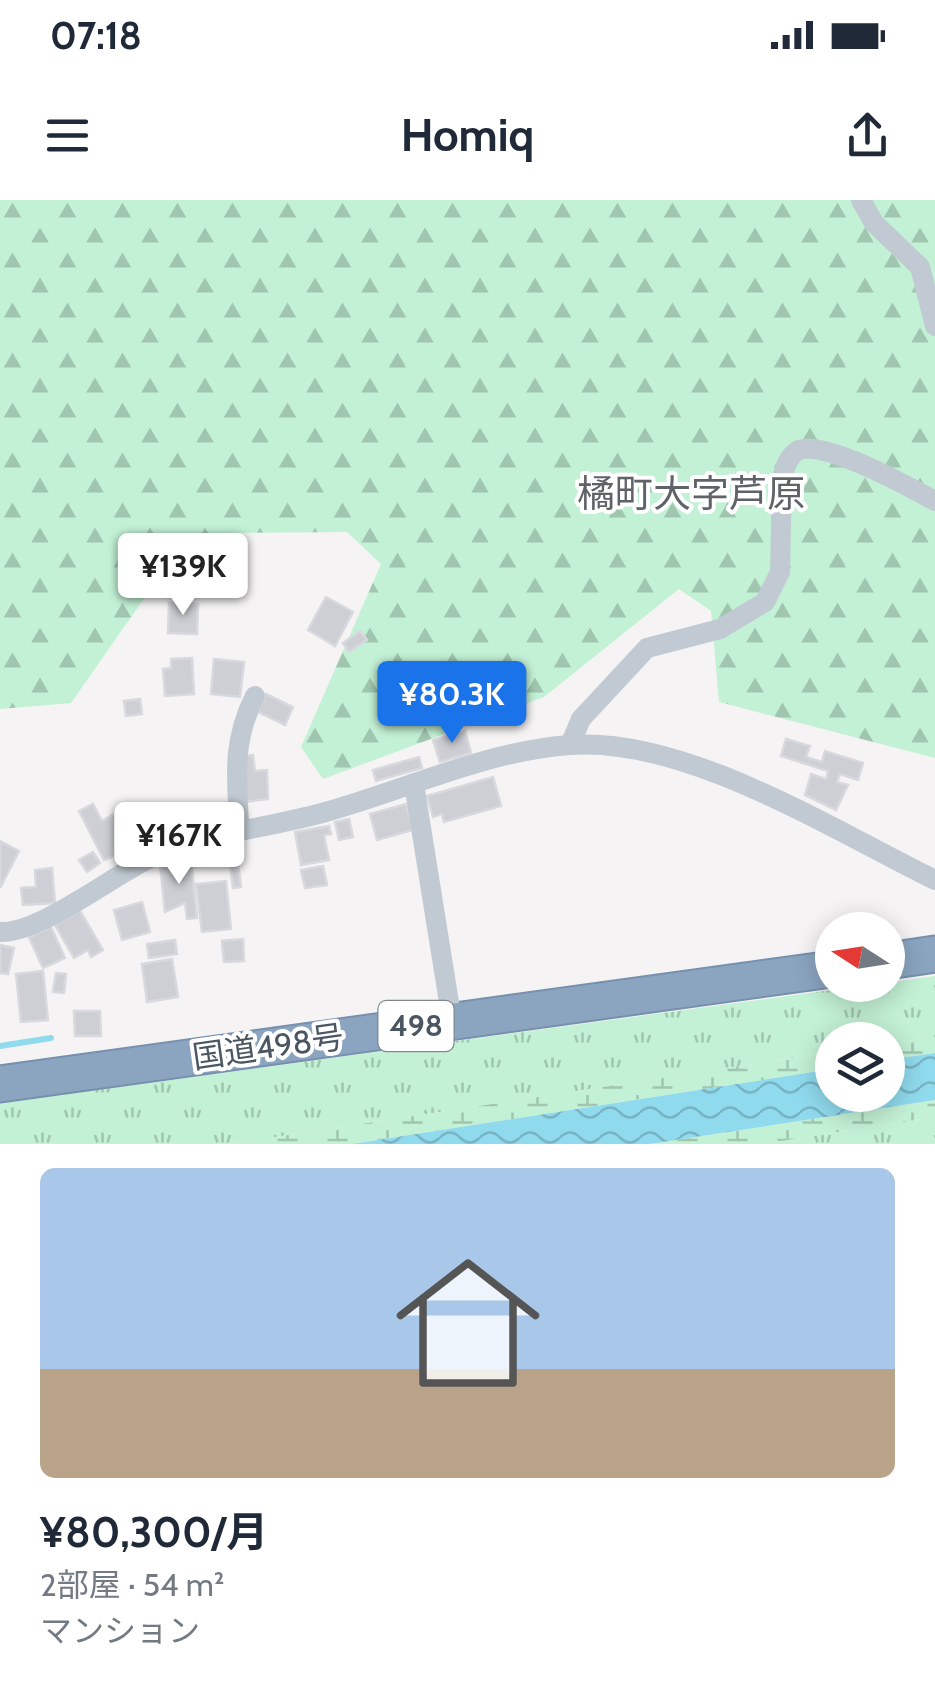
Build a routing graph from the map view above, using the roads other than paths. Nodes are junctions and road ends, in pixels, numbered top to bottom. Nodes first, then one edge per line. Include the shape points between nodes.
1 (861, 200) edge
2 (935, 326) edge
3 (935, 500) edge
4 (255, 696) dead end
5 (570, 745) junction
6 (414, 784) junction
7 (244, 829) junction
8 (935, 880) edge
9 (0, 932) edge
10 (935, 954) edge
11 (905, 958) edge
12 (815, 971) edge
13 (452, 1022) junction
14 (0, 1084) edge

1 - 2 street via 874,223 920,267
3 - 5 street via 837,454 797,451 782,478 780,572 766,602 720,629 646,648 581,718
4 - 7 street via 235,751
5 - 6 street
5 - 8 street via 678,760 725,776
6 - 7 street
6 - 13 street
7 - 9 street via 144,859 26,929
10 - 11 highway
12 - 13 highway, 国道498号 / 498
13 - 14 highway, 国道498号 / 498

